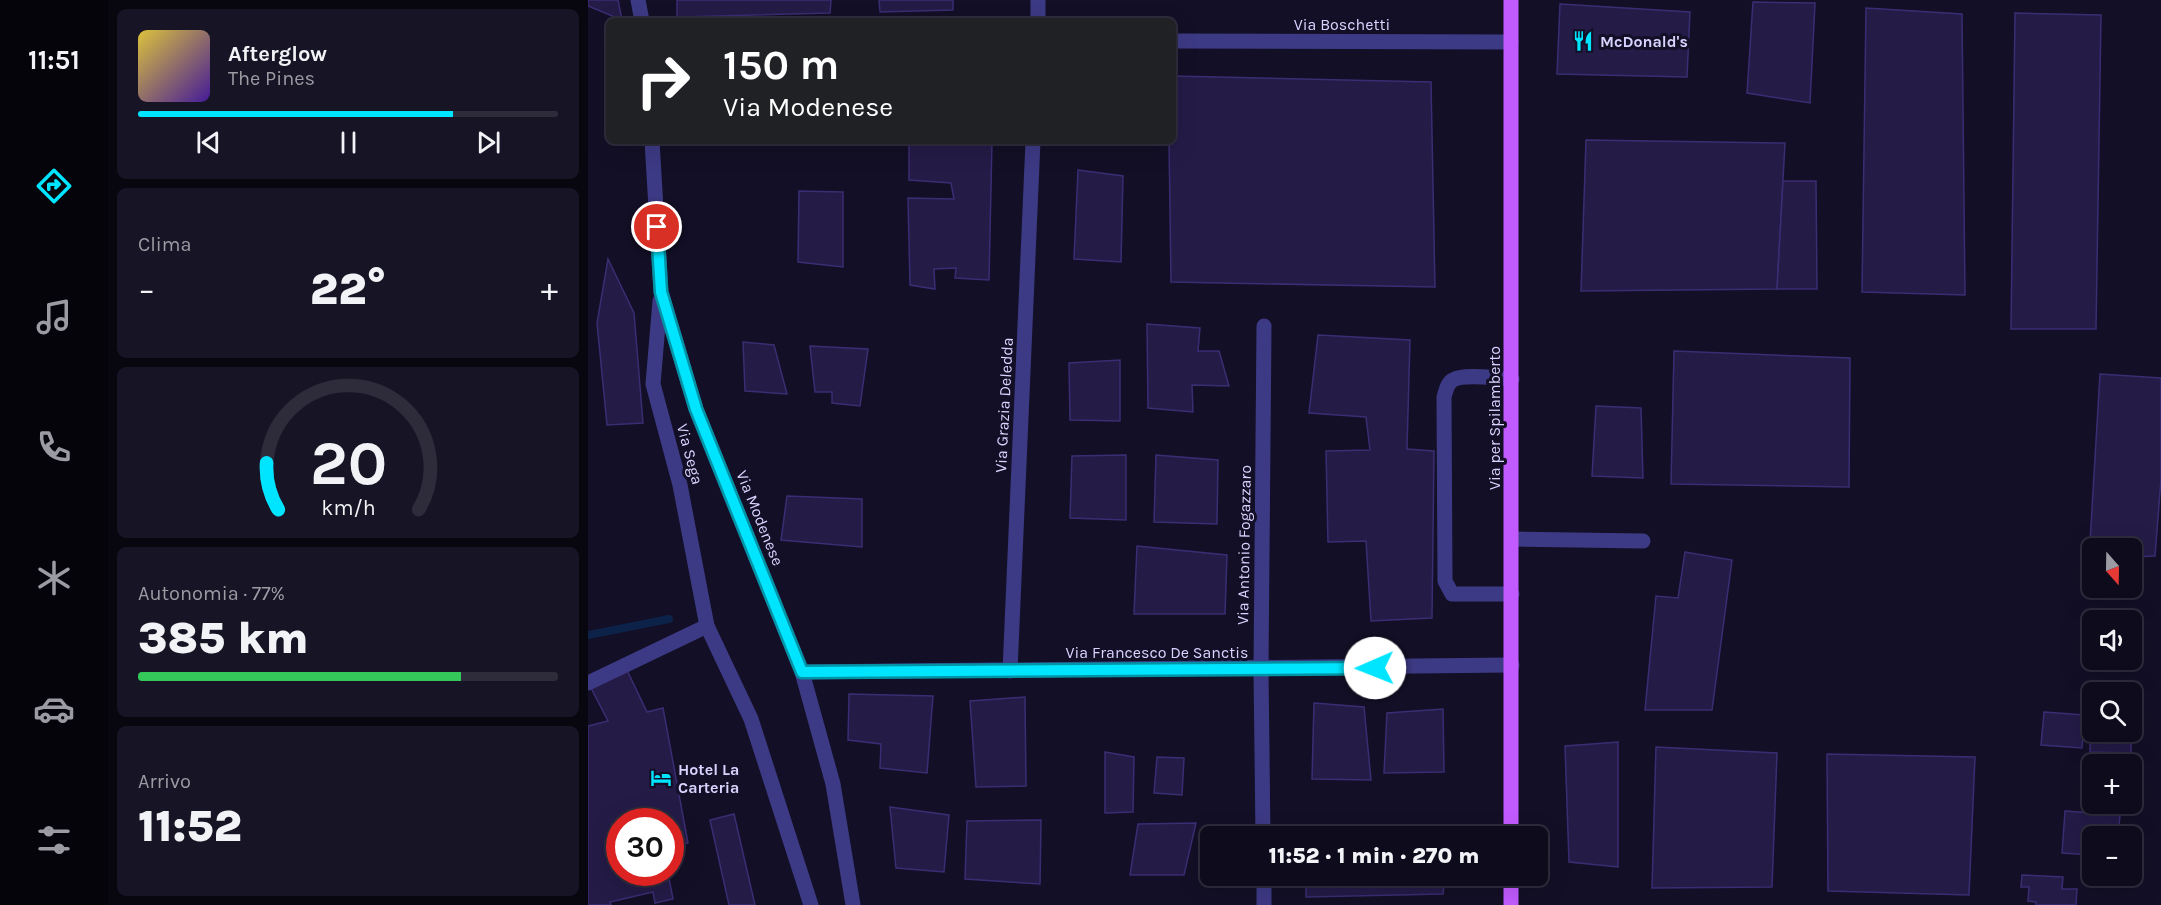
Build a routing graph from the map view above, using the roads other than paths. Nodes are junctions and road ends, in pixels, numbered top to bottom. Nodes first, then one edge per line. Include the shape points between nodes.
1 (638, 0) edge
2 (1038, 0) edge
3 (1511, 0) edge
4 (641, 18) edge
5 (1038, 18) edge
6 (1176, 41) edge
7 (1511, 42) junction
8 (652, 144) edge
9 (1033, 144) edge
10 (661, 292) junction
11 (1264, 326) dead end
12 (1512, 379) junction
13 (1512, 539) junction
14 (1643, 541) dead end
15 (1512, 594) junction
16 (707, 626) junction
17 (1512, 665) junction
18 (1261, 670) junction
19 (1010, 671) junction
20 (802, 672) junction
21 (588, 683) edge
22 (1263, 826) edge
23 (1511, 826) edge
24 (1264, 886) edge
25 (1511, 886) edge
26 (811, 905) edge
27 (853, 905) edge
28 (1264, 905) edge
29 (1511, 905) edge

1 - 4 street
2 - 5 street
3 - 7 main road, Via per Spilamberto
6 - 7 street, Via Boschetti
7 - 12 main road, Via per Spilamberto
8 - 10 street, Via Modenese
9 - 19 street, Via Grazia Deledda
10 - 16 street, Via Sega via 653,384 680,485
10 - 20 street, Via Modenese via 696,409
11 - 18 street, Via Antonio Fogazzaro
12 - 13 main road, Via per Spilamberto
12 - 15 street via 1453,380 1444,397 1444,581 1452,594
13 - 14 street
13 - 15 main road, Via per Spilamberto
15 - 17 main road, Via per Spilamberto
16 - 21 street
16 - 26 street, Via Sega via 751,719
17 - 18 street, Via Francesco De Sanctis
17 - 23 main road, Via per Spilamberto
18 - 19 street, Via Francesco De Sanctis
18 - 22 street, Via Antonio Fogazzaro
19 - 20 street, Via Francesco De Sanctis
20 - 27 street, Via Modenese via 833,784
24 - 28 street
25 - 29 main road

